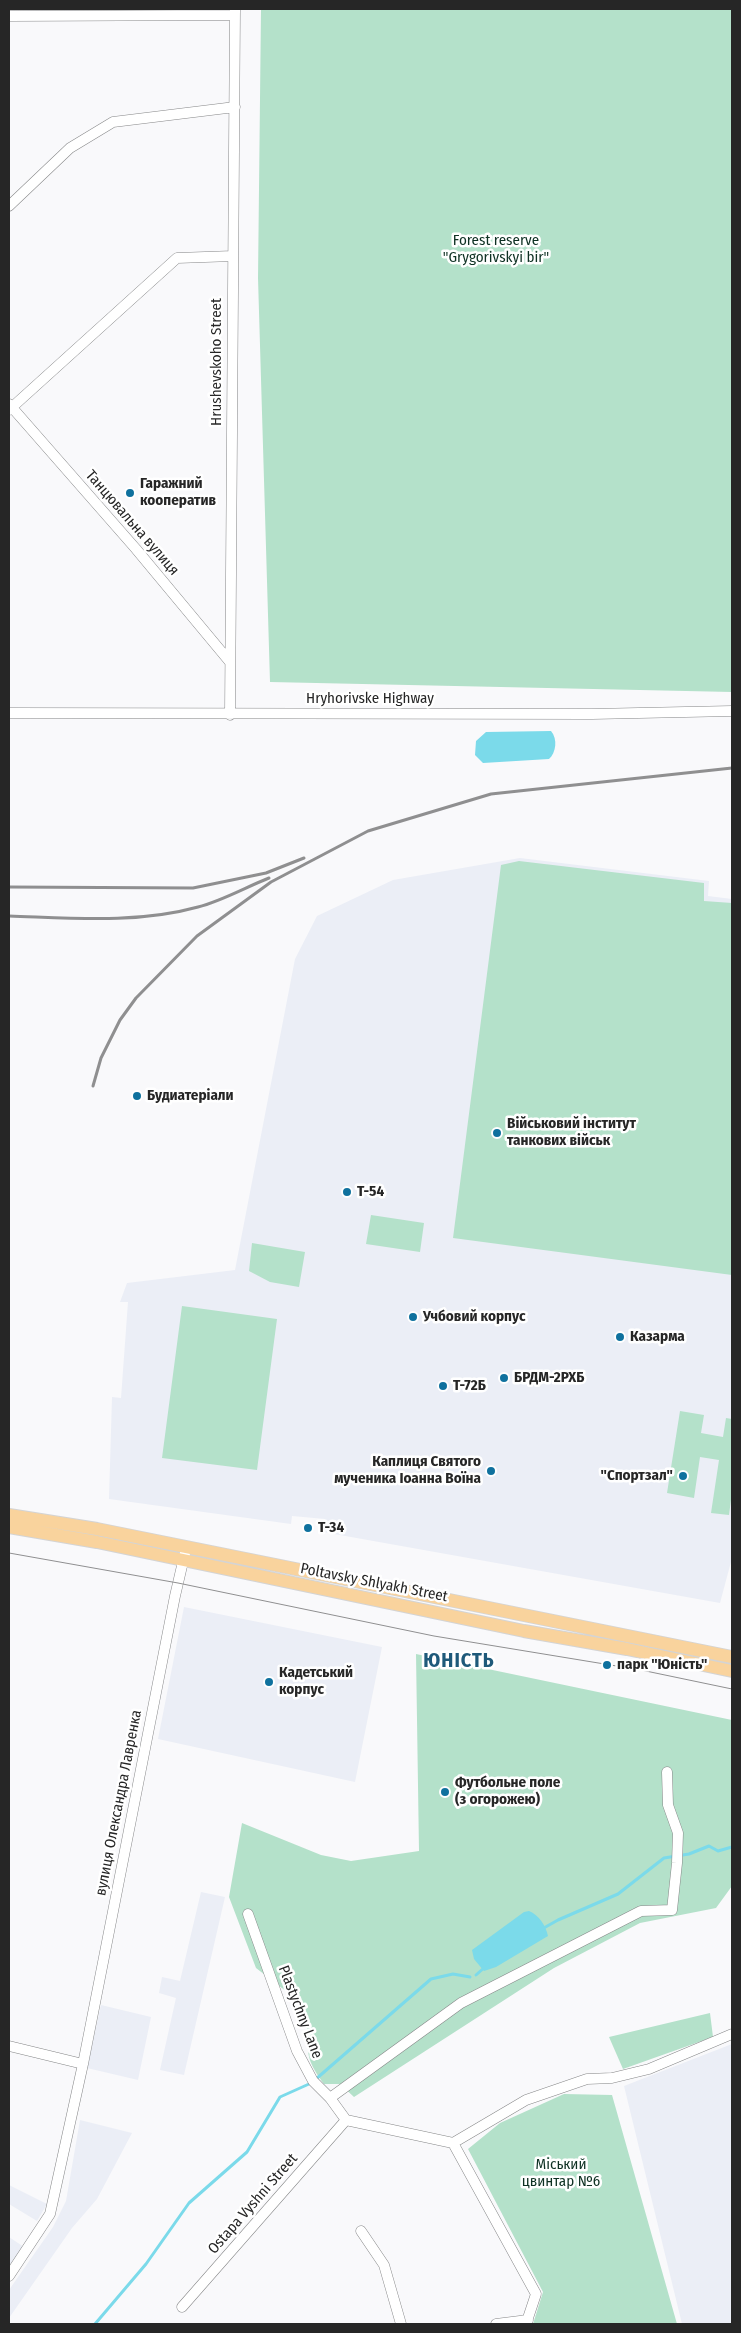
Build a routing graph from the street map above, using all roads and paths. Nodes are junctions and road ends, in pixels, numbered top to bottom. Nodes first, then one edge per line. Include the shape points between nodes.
1 (235, 12) edge
2 (9, 16) edge
3 (235, 107) junction
4 (9, 206) edge
5 (232, 256) junction
6 (10, 407) edge
7 (230, 662) junction
8 (732, 712) edge
9 (9, 713) edge
10 (230, 715) junction
11 (9, 1515) edge
12 (9, 1527) edge
13 (186, 1548) junction
14 (183, 1561) junction
15 (732, 1657) edge
16 (732, 1671) edge
17 (667, 1772) dead end
18 (248, 1914) dead end
19 (732, 2034) edge
20 (9, 2046) edge
21 (83, 2064) junction
22 (330, 2098) junction
23 (346, 2120) junction
24 (453, 2143) junction
25 (361, 2231) dead end
26 (9, 2276) edge
27 (182, 2307) dead end
28 (527, 2322) edge
29 (401, 2324) edge
30 (496, 2324) edge

1 - 2 street
1 - 3 street, Hrushevskoho Street
3 - 4 street via 113,122 70,148
3 - 5 street, Hrushevskoho Street
5 - 6 street via 177,258
5 - 7 street, Hrushevskoho Street
6 - 7 street, Танцювальна вулиця via 136,549
7 - 10 street, Hrushevskoho Street
8 - 10 street, Hryhorivske Highway
9 - 10 street, Hryhorivske Highway
11 - 13 main road, Poltavsky Shlyakh Street
12 - 14 main road, Poltavsky Shlyakh Street
13 - 14 street, вулиця Олександра Лавренка
13 - 15 main road, Poltavsky Shlyakh Street
14 - 16 main road, Poltavsky Shlyakh Street
14 - 21 street, вулиця Олександра Лавренка
17 - 22 street via 668,1804 678,1833 672,1910 641,1911 461,2003
18 - 22 street, Plastychny Lane via 297,2052 313,2082
19 - 24 street via 649,2070 612,2078 587,2079 526,2100
20 - 21 street
21 - 26 street, вулиця Олександра Лавренка via 50,2214
22 - 23 street, Plastychny Lane
23 - 24 street
23 - 27 street, Ostapa Vyshni Street
24 - 28 street via 536,2294
25 - 29 street via 384,2265
28 - 30 street

